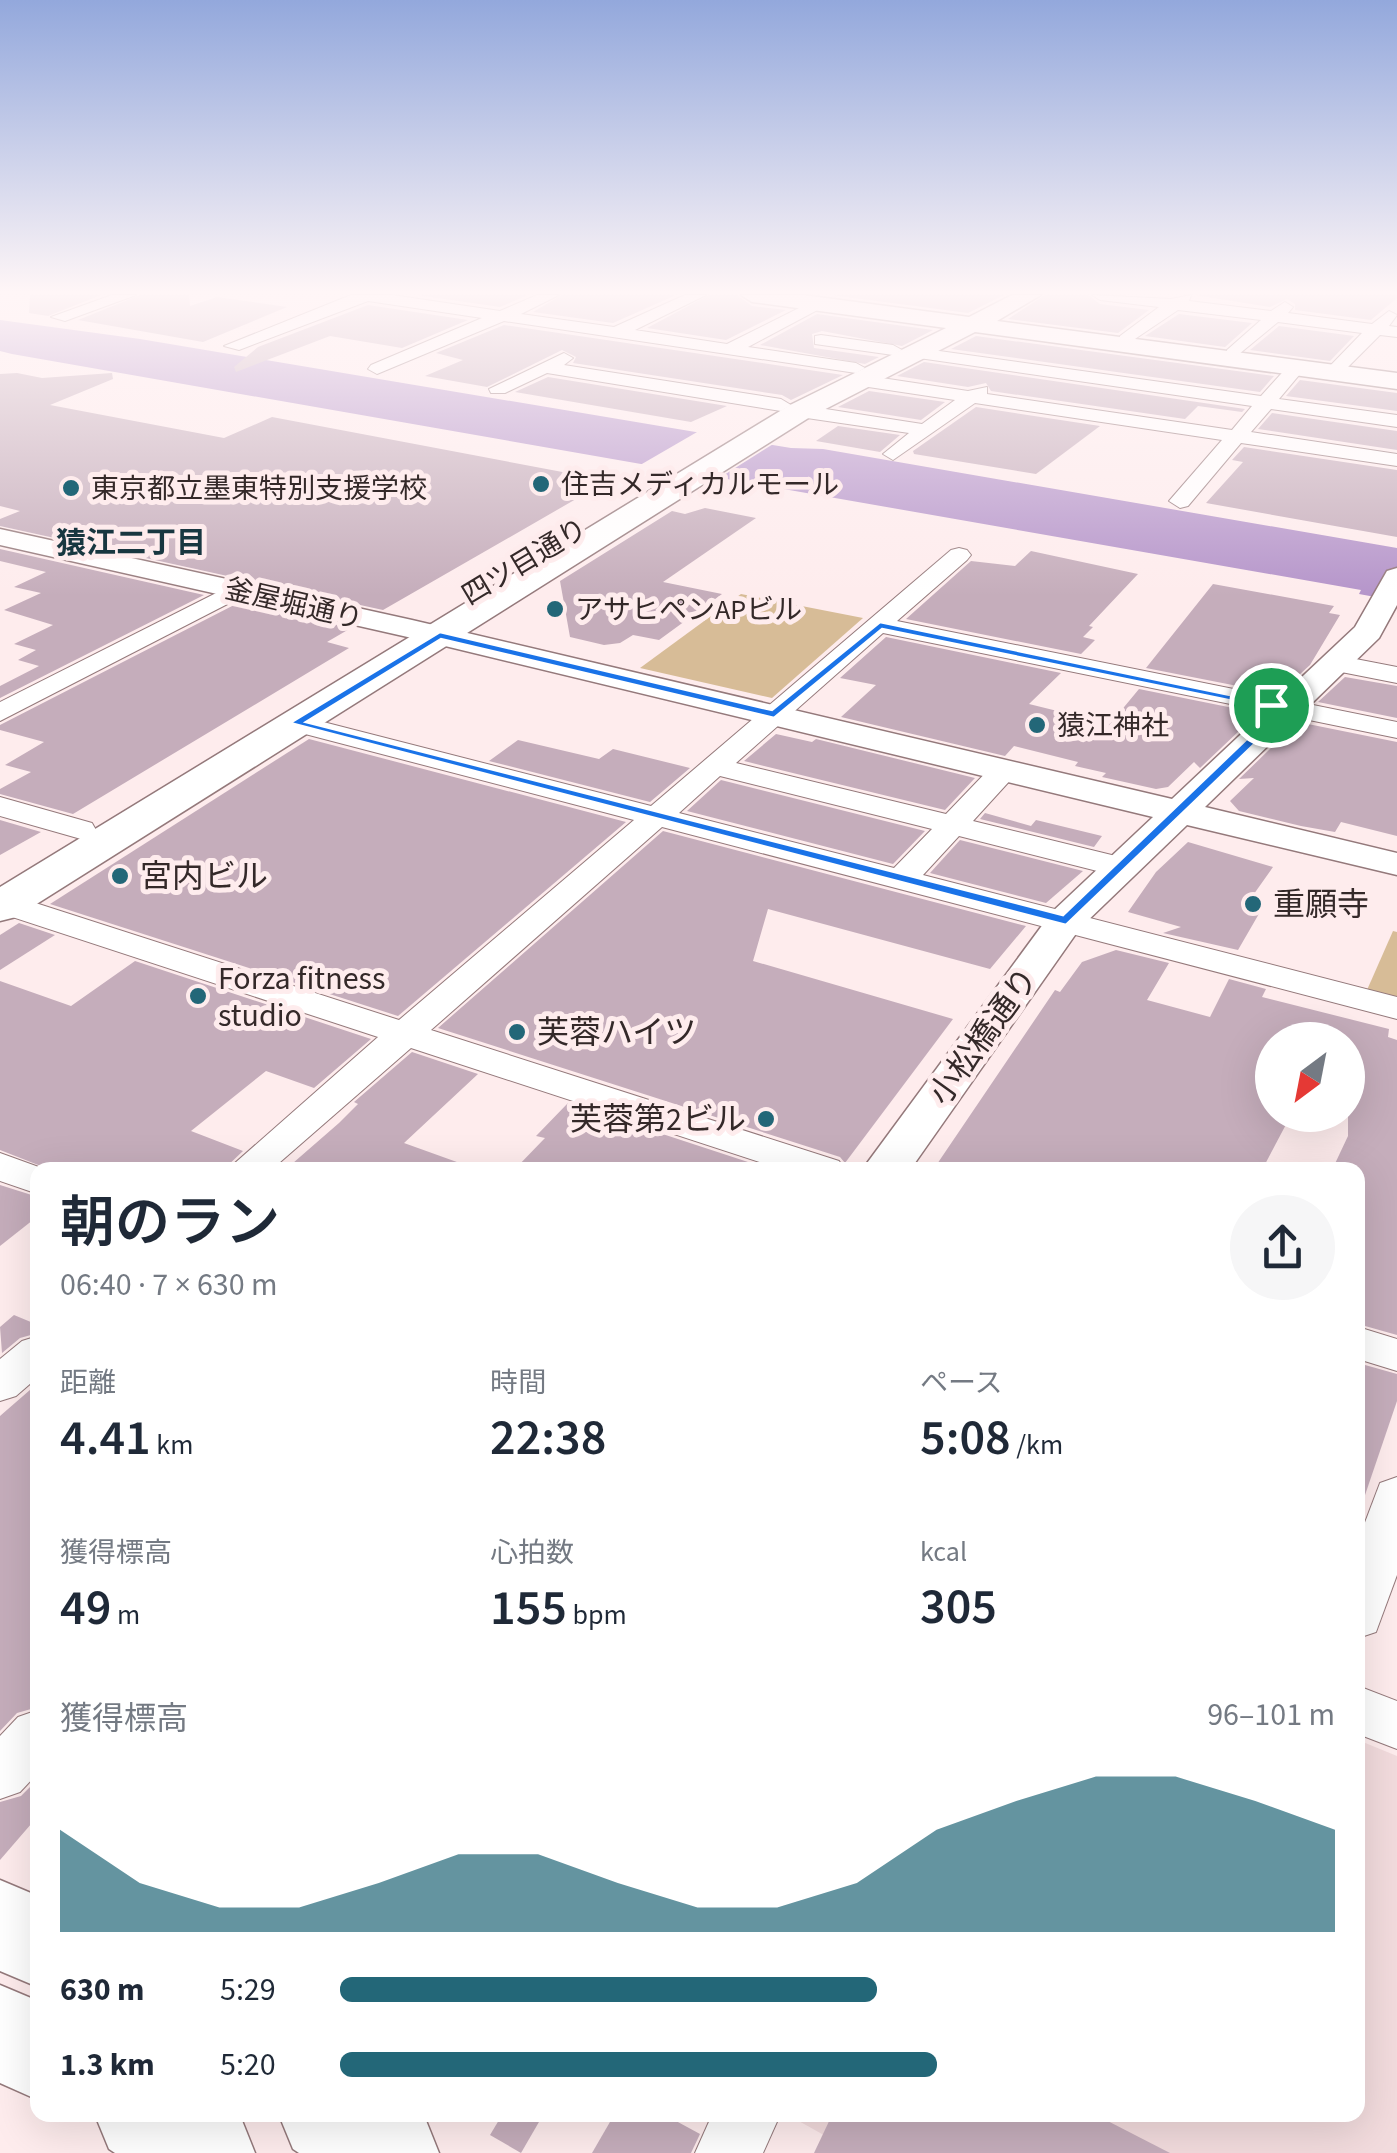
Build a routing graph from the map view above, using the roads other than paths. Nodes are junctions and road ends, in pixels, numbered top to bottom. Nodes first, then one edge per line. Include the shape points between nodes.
1 (716, 395) edge
2 (816, 395) edge
3 (964, 395) edge
4 (1217, 395) edge
5 (1270, 395) edge
6 (972, 397) junction
7 (1264, 402) junction
8 (791, 408) junction
9 (1397, 421) edge
10 (926, 430) junction
11 (1236, 436) junction
12 (893, 454) dead end
13 (1397, 460) edge
14 (1180, 501) dead end
15 (0, 537) edge
16 (959, 555) dead end
17 (236, 590) junction
18 (1387, 593) edge
19 (880, 625) junction
20 (426, 632) junction
21 (1335, 662) junction
22 (1397, 675) edge
23 (1286, 708) junction
24 (0, 713) edge
25 (774, 714) junction
26 (296, 723) junction
27 (1397, 730) edge
28 (714, 766) junction
29 (1005, 769) junction
30 (0, 806) edge
31 (1178, 812) junction
32 (657, 816) junction
33 (950, 824) junction
34 (81, 830) junction
35 (1397, 864) edge
36 (1121, 866) junction
37 (902, 879) junction
38 (2, 897) edge
39 (1066, 920) junction
40 (1397, 1008) edge
41 (404, 1034) junction
42 (256, 1162) edge
43 (801, 1162) edge
44 (892, 1162) edge
45 (0, 1166) edge
46 (30, 1178) edge
47 (1365, 1345) edge
48 (1397, 1356) edge
49 (30, 1359) edge
50 (0, 1384) edge
51 (1397, 1496) edge
52 (1365, 1595) edge
53 (1365, 1713) edge
54 (1397, 1725) edge
55 (30, 1742) edge
56 (0, 1774) edge
57 (0, 1922) edge
58 (30, 1939) edge
59 (0, 2031) edge
60 (30, 2048) edge
61 (339, 2122) edge
62 (744, 2122) edge
63 (390, 2153) edge
64 (728, 2153) edge

1 - 8 street
2 - 8 main road
3 - 6 street
4 - 7 street
5 - 7 street
6 - 10 street
6 - 11 street
7 - 9 street
7 - 11 street
8 - 10 street
8 - 20 main road, 四ツ目通り
10 - 12 street
11 - 13 street
11 - 14 street
15 - 17 street, 釜屋堀通り
16 - 19 street
17 - 20 street, 釜屋堀通り
17 - 24 street
18 - 21 street, 小松橋通り via 1374,625
19 - 23 street
19 - 25 street
20 - 25 street, 釜屋堀通り
20 - 26 main road, 四ツ目通り
20 - 34 main road, 四ツ目通り
21 - 22 street
21 - 23 street, 小松橋通り
23 - 27 street
23 - 31 street, 小松橋通り
25 - 28 street
25 - 29 street, 釜屋堀通り
26 - 32 street
26 - 38 main road, 四ツ目通り
28 - 32 street
28 - 33 street
29 - 31 street, 釜屋堀通り
29 - 33 street
30 - 34 street
31 - 35 street, 釜屋堀通り
31 - 36 street, 小松橋通り
32 - 37 street
32 - 41 street
33 - 36 street
33 - 37 street
34 - 38 main road, 四ツ目通り
36 - 39 street, 小松橋通り
37 - 39 street
38 - 41 street
39 - 40 street
39 - 44 street, 小松橋通り
41 - 42 street
41 - 43 street
45 - 46 street
47 - 48 street
49 - 50 street
51 - 52 street
53 - 54 street
55 - 56 street
57 - 58 main road
59 - 60 main road
61 - 63 main road
62 - 64 street

